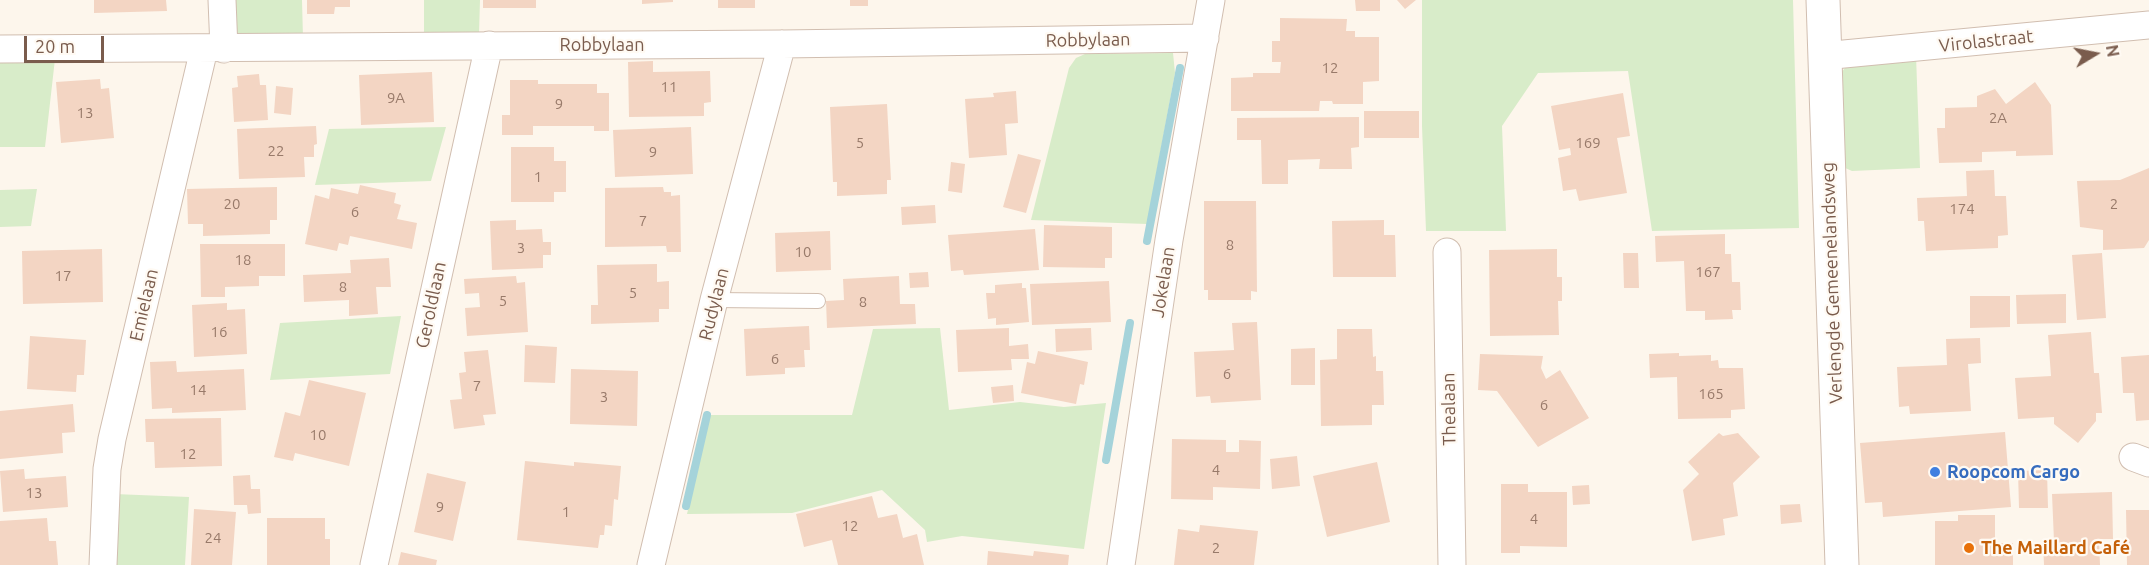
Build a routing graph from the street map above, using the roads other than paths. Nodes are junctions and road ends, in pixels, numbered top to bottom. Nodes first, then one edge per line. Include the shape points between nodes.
1 (222, 0) edge
2 (1211, 0) edge
3 (1823, 0) edge
4 (2149, 25) edge
5 (1205, 38) junction
6 (782, 44) junction
7 (489, 45) junction
8 (0, 49) edge
9 (214, 49) junction
10 (1824, 56) junction
11 (1447, 252) dead end
12 (714, 300) junction
13 (819, 301) dead end
14 (103, 565) edge
15 (374, 565) edge
16 (651, 565) edge
17 (1121, 565) edge
18 (1452, 565) edge
19 (1842, 565) edge

1 - 9 street, Emielaan
2 - 5 street, Jokelaan
3 - 10 street, Verlengde Gemeenelandsweg
4 - 10 street, Virolastraat
5 - 6 street, Robbylaan
5 - 17 street, Jokelaan
6 - 7 street, Robbylaan
6 - 12 street, Rudylaan
7 - 9 street, Robbylaan
7 - 15 street, Geroldlaan
8 - 9 street, Robbylaan
9 - 14 street, Emielaan via 112,439
10 - 19 street, Verlengde Gemeenelandsweg
11 - 18 street, Thealaan
12 - 13 lane
12 - 16 street, Rudylaan

